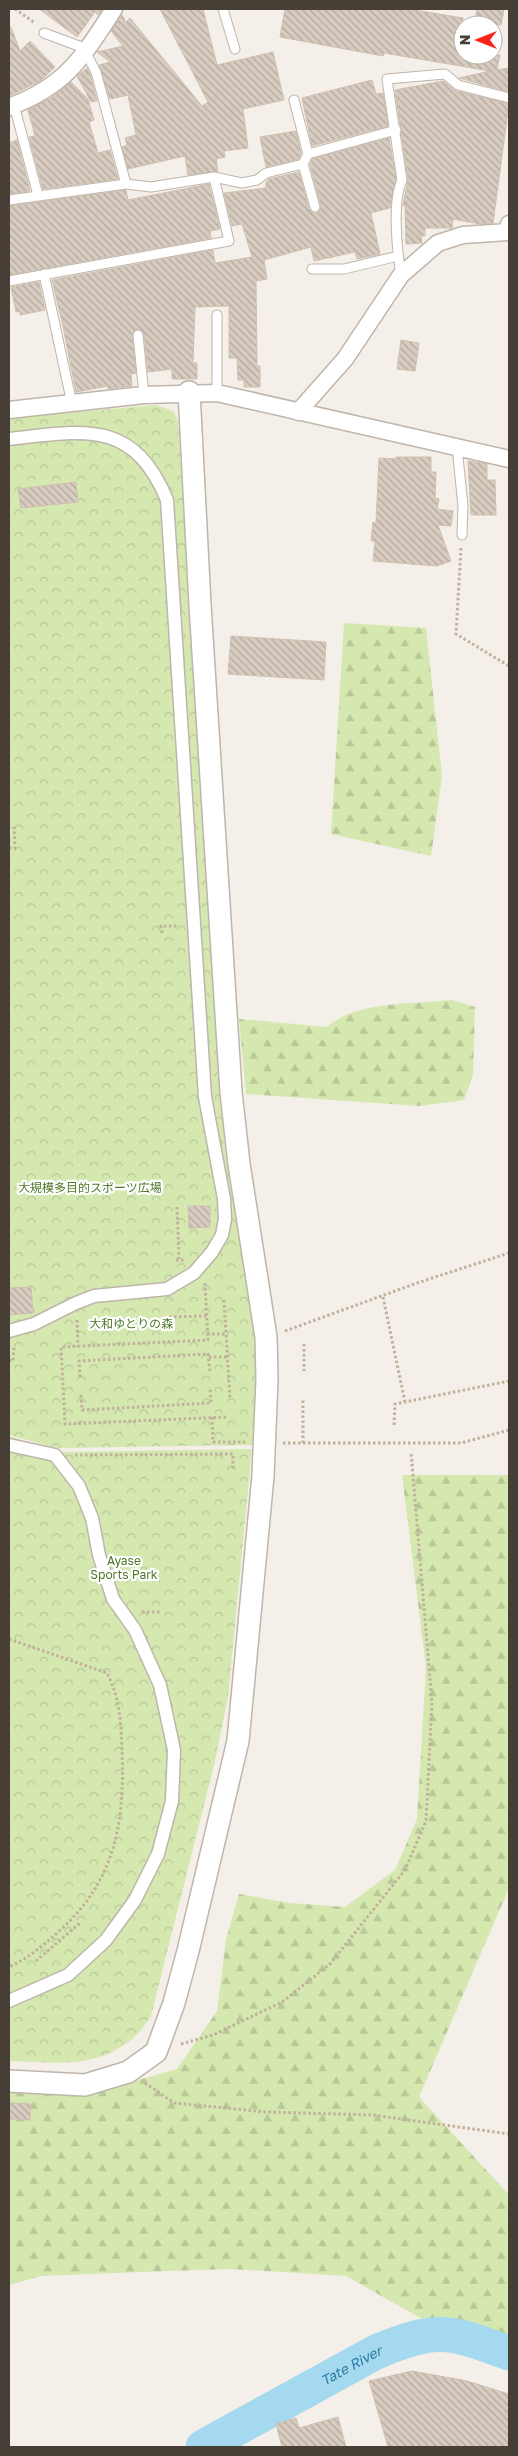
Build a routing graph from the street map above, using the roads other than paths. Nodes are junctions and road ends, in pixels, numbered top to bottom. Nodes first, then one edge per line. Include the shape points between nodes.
1 (114, 9) edge
2 (223, 9) edge
3 (44, 33) dead end
4 (235, 49) dead end
5 (86, 53) junction
6 (509, 98) edge
7 (294, 100) dead end
8 (11, 106) edge
9 (396, 130) junction
10 (308, 154) junction
11 (304, 164) junction
12 (214, 177) junction
13 (126, 184) junction
14 (38, 195) junction
15 (9, 200) edge
16 (315, 207) dead end
17 (509, 229) edge
18 (398, 256) junction
19 (312, 269) dead end
20 (44, 274) junction
21 (401, 275) junction
22 (9, 281) edge
23 (217, 315) dead end
24 (138, 335) dead end
25 (189, 392) junction
26 (217, 393) junction
27 (144, 395) junction
28 (72, 404) junction
29 (9, 410) edge
30 (298, 412) junction
31 (9, 438) edge
32 (457, 448) junction
33 (509, 459) edge
34 (462, 534) road end
35 (9, 1331) edge
36 (9, 1445) edge
37 (9, 2001) edge
38 (9, 2081) edge

1 - 5 street
2 - 4 lane
3 - 5 lane via 78,46
5 - 8 street via 54,85
5 - 13 lane via 96,72
6 - 9 lane via 458,85 445,74 387,80
7 - 10 lane
8 - 14 lane
9 - 10 lane
9 - 18 lane via 402,180 397,190
10 - 11 lane
11 - 12 lane via 266,173 257,180 242,183
11 - 16 lane
12 - 13 lane via 152,186
12 - 20 lane via 229,241
13 - 14 lane
14 - 15 lane
17 - 21 street via 438,243
18 - 19 lane via 344,269
18 - 21 lane
20 - 22 lane
20 - 28 lane
21 - 30 street via 345,358
23 - 26 lane
24 - 27 lane
25 - 26 street
25 - 27 street
25 - 38 street via 232,1092 239,1164 266,1337 263,1476 238,1741 186,1960 156,2052 128,2072 85,2085
26 - 30 street
27 - 28 street
28 - 29 street
30 - 32 street
31 - 35 street via 80,432 106,435 129,446 145,462 158,478 167,500 206,1098 225,1219 222,1235 212,1252 194,1273 167,1289 94,1296 34,1324
32 - 33 street
32 - 34 lane via 463,506
36 - 37 street via 55,1455 80,1486 92,1518 99,1555 113,1599 135,1630 160,1685 174,1750 172,1801 158,1854 135,1900 106,1940 68,1976

